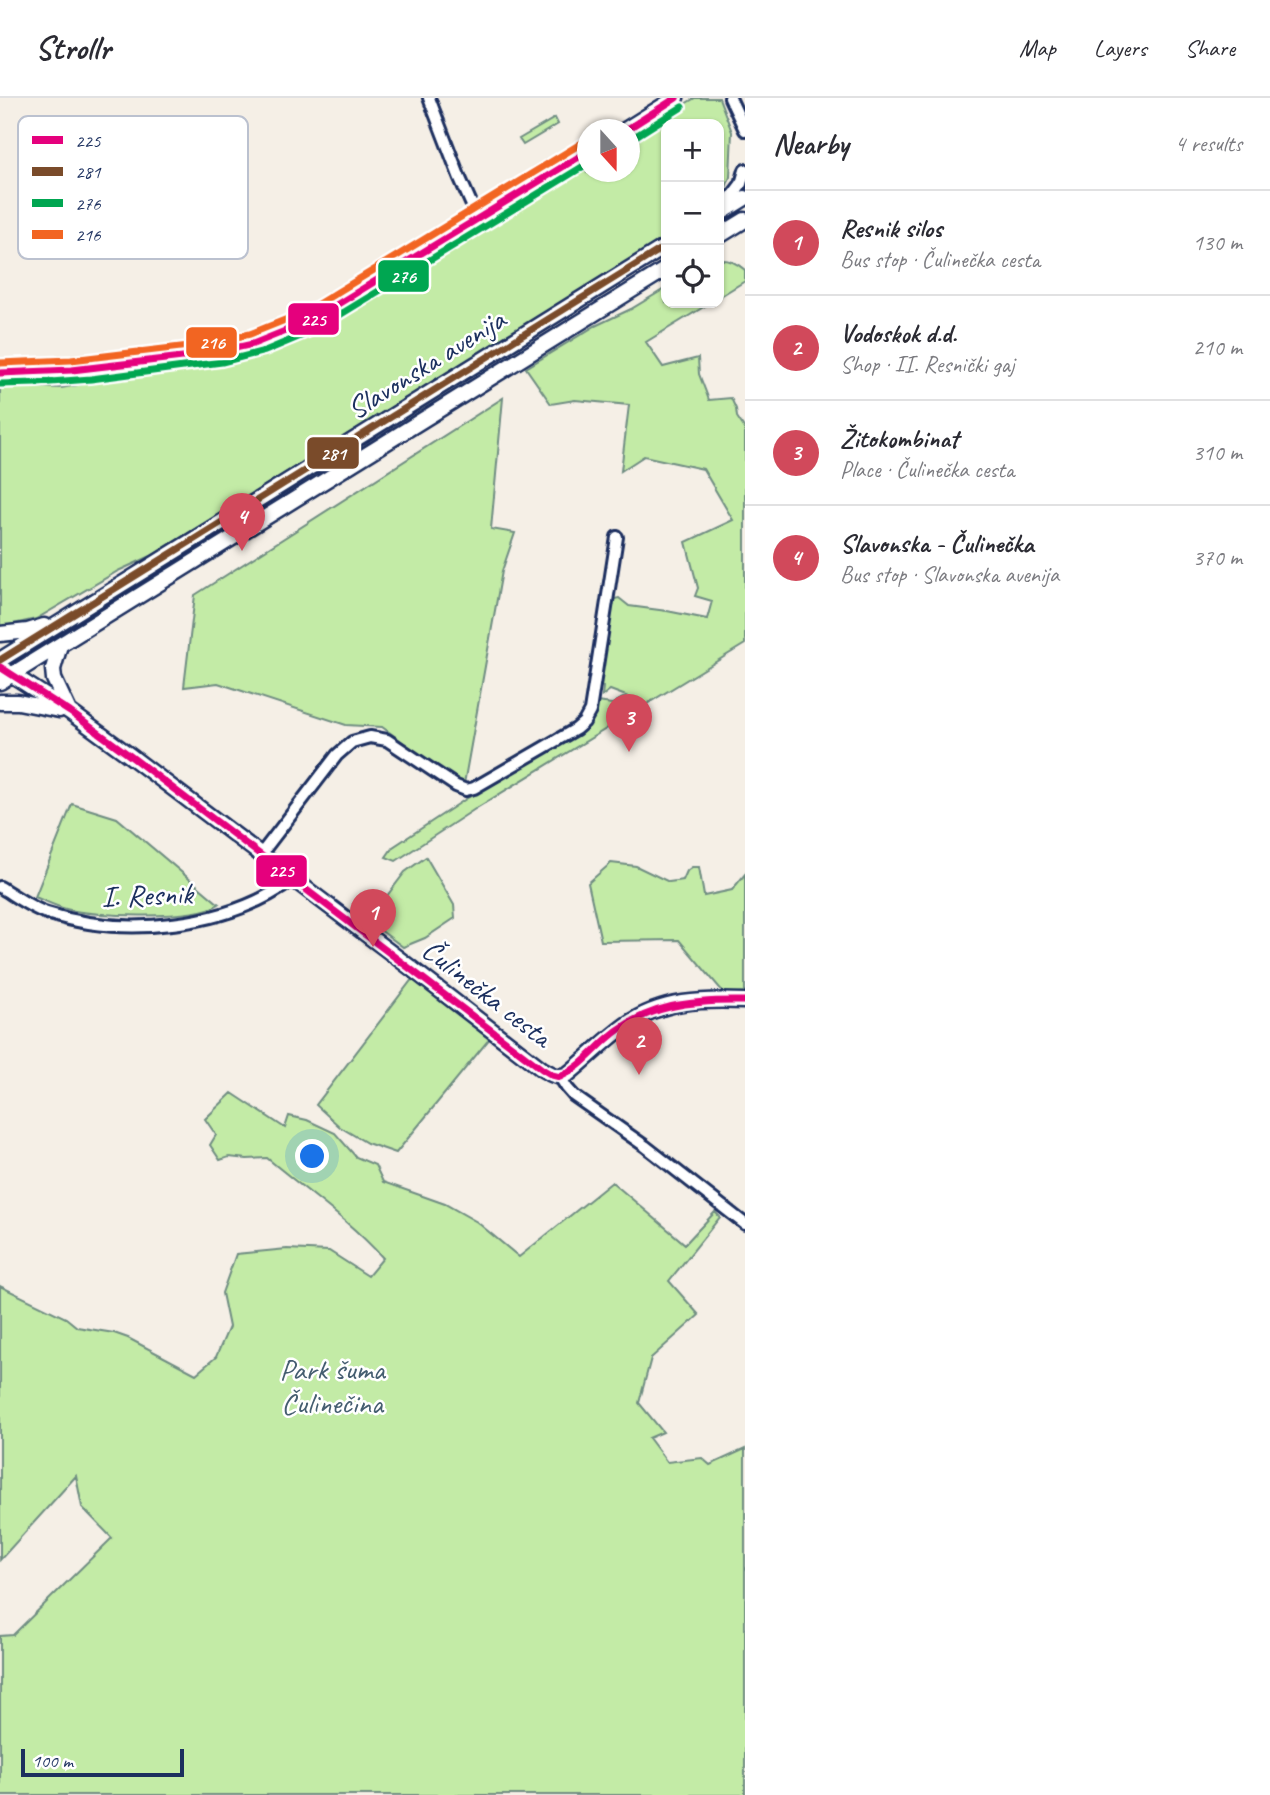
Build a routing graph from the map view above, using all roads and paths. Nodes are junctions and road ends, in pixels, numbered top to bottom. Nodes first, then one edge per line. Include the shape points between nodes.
1 (429, 98) edge
2 (676, 98) edge
3 (730, 98) edge
4 (640, 121) edge
5 (745, 130) edge
6 (577, 158) edge
7 (745, 170) edge
8 (745, 198) edge
9 (724, 207) edge
10 (724, 211) edge
11 (478, 219) junction
12 (745, 220) edge
13 (724, 233) edge
14 (661, 249) edge
15 (661, 273) edge
16 (0, 373) edge
17 (617, 537) dead end
18 (59, 622) junction
19 (0, 634) edge
20 (60, 645) junction
21 (0, 660) edge
22 (4, 675) edge
23 (0, 702) edge
24 (70, 712) junction
25 (261, 854) junction
26 (294, 879) junction
27 (0, 887) edge
28 (745, 1001) edge
29 (560, 1077) junction
30 (745, 1224) edge

1 - 11 street
2 - 4 main road
3 - 5 street
6 - 11 main road
7 - 9 street
8 - 10 main road
11 - 16 main road via 321,314 243,347 81,371
12 - 13 main road
14 - 18 main road, Slavonska avenija
15 - 20 main road, Slavonska avenija
17 - 25 street via 590,711 584,722 466,790 387,740 370,737 352,742
18 - 19 main road
18 - 21 main road, Slavonska avenija
20 - 22 main road, Slavonska avenija
20 - 24 main road via 54,678
22 - 24 main road, Čulinečka cesta
23 - 24 main road
24 - 25 main road, Čulinečka cesta
25 - 26 main road, Čulinečka cesta
26 - 27 street, I. Resnik via 272,894 217,916 139,926 102,925 44,912
26 - 29 main road, Čulinečka cesta via 542,1069
28 - 29 main road via 686,1001 646,1014
29 - 30 street, Čulinečka cesta via 574,1096

